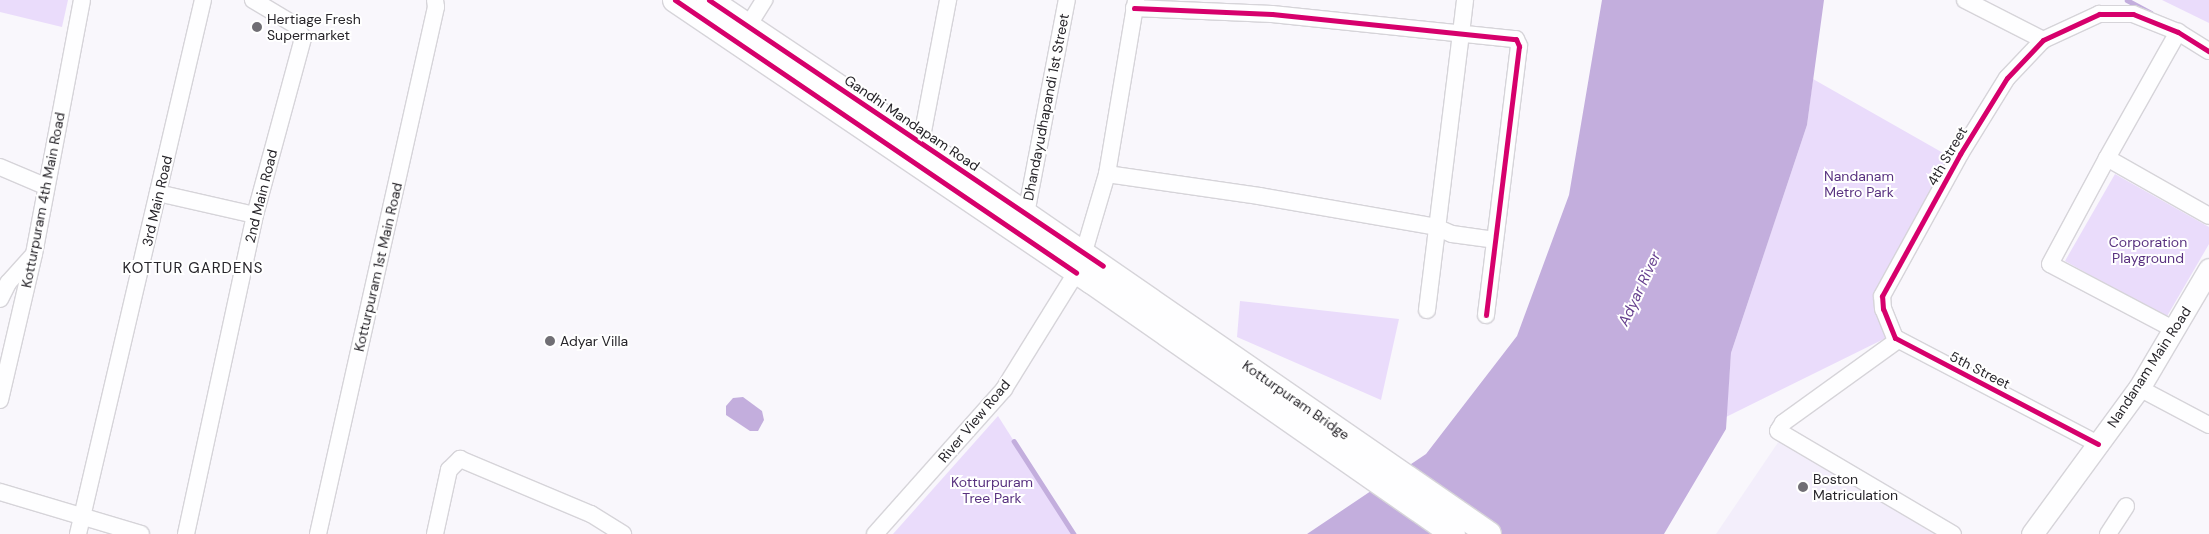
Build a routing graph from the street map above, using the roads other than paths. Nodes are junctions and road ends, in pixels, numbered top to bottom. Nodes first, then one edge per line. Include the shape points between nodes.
1 (82, 0) edge
2 (202, 0) edge
3 (253, 0) edge
4 (435, 0) edge
5 (675, 0) edge
6 (708, 0) edge
7 (764, 0) edge
8 (948, 0) edge
9 (1067, 0) edge
10 (1465, 0) edge
11 (1965, 0) edge
12 (1135, 4) edge
13 (748, 26) junction
14 (2178, 32) junction
15 (1460, 34) junction
16 (2043, 40) junction
17 (2209, 51) edge
18 (921, 142) junction
19 (2107, 158) junction
20 (0, 167) edge
21 (1107, 174) junction
22 (45, 186) junction
23 (158, 193) junction
24 (1026, 214) junction
25 (255, 215) junction
26 (2209, 216) edge
27 (1436, 227) junction
28 (1495, 240) junction
29 (34, 254) junction
30 (1088, 269) junction
31 (2209, 270) edge
32 (0, 299) edge
33 (1427, 310) dead end
34 (1486, 315) dead end
35 (2175, 330) junction
36 (1898, 340) junction
37 (2139, 388) junction
38 (0, 400) edge
39 (2209, 425) edge
40 (2098, 444) junction
41 (0, 492) edge
42 (2126, 506) dead end
43 (84, 518) junction
44 (78, 534) edge
45 (141, 534) edge
46 (186, 534) edge
47 (318, 534) edge
48 (435, 534) edge
49 (623, 534) edge
50 (875, 534) edge
51 (1453, 534) edge
52 (1489, 534) edge
53 (1953, 534) edge
54 (2032, 534) edge
55 (2108, 534) edge

1 - 22 street, Kotturpuram 4th Main Road
2 - 23 street, 3rd Main Road
3 - 25 street, 2nd Main Road via 295,26 303,38
4 - 47 street, Kotturpuram 1st Main Road
5 - 30 main road
6 - 13 main road, Gandhi Mandapam Road
7 - 13 street
8 - 18 street
9 - 24 street, Dhandayudhapandi 1st Street
10 - 15 street
11 - 16 street
12 - 15 street via 1272,14
12 - 21 street, River View Road
13 - 18 main road, Gandhi Mandapam Road
14 - 16 street via 2134,14 2099,14
14 - 17 street
14 - 19 street
15 - 27 street
15 - 28 street via 1511,38 1518,42
16 - 36 street, 4th Street via 2007,78 1883,292 1883,309 1891,333
18 - 24 main road, Gandhi Mandapam Road
19 - 26 street
19 - 35 street via 2050,264
20 - 22 street
21 - 27 street
21 - 30 street, River View Road
22 - 29 street, Kotturpuram 4th Main Road
23 - 25 street
23 - 43 street, 3rd Main Road
24 - 30 main road, Gandhi Mandapam Road
25 - 46 street, 2nd Main Road
27 - 28 street via 1452,234
27 - 33 street
28 - 34 street
29 - 32 street via 8,283
29 - 38 street, Kotturpuram 4th Main Road
30 - 50 street, River View Road via 1004,389
30 - 51 main road, Kotturpuram Bridge
30 - 52 main road, Kotturpuram Bridge
31 - 35 street, Nandanam Main Road
35 - 37 street, Nandanam Main Road
36 - 40 street, 5th Street
36 - 53 street via 1783,423 1778,431
37 - 39 street
37 - 40 street, Nandanam Main Road
40 - 54 street, Nandanam Main Road
41 - 43 street
42 - 55 street
43 - 44 street, 3rd Main Road
43 - 45 street
48 - 49 street via 449,470 460,459 591,514

